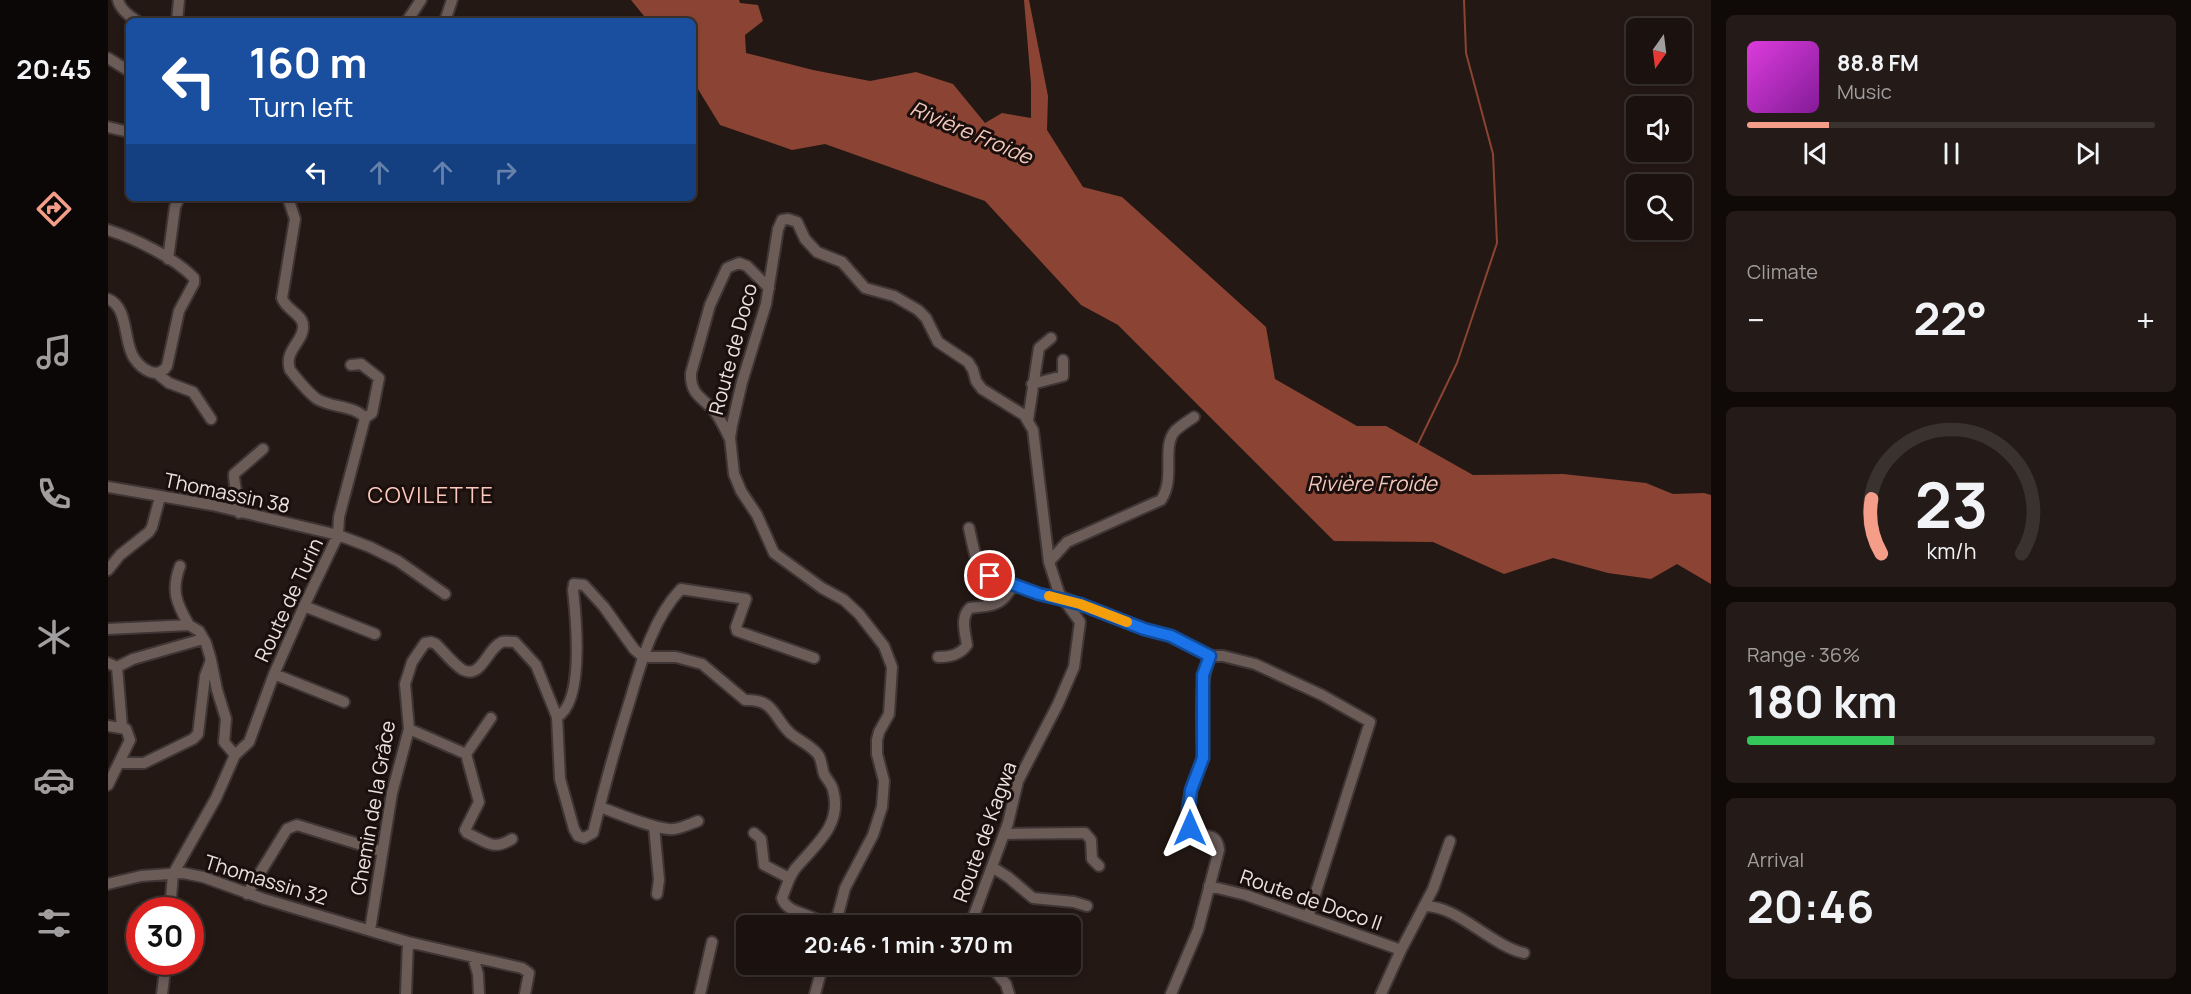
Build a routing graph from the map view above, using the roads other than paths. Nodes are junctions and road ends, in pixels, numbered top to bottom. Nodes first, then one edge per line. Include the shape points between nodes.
1 (118, 0) edge
2 (179, 0) edge
3 (421, 0) edge
4 (452, 0) edge
5 (133, 18) edge
6 (177, 18) edge
7 (409, 18) edge
8 (446, 18) edge
9 (108, 58) edge
10 (126, 69) edge
11 (108, 127) edge
12 (126, 131) edge
13 (178, 201) edge
14 (289, 201) edge
15 (108, 230) edge
16 (168, 260) junction
17 (769, 288) junction
18 (108, 299) edge
19 (1051, 338) dead end
20 (1063, 360) dead end
21 (351, 365) dead end
22 (159, 375) junction
23 (1032, 384) junction
24 (1194, 417) dead end
25 (365, 418) junction
26 (211, 419) dead end
27 (1028, 420) junction
28 (730, 438) junction
29 (263, 449) dead end
30 (108, 487) edge
31 (160, 497) junction
32 (239, 513) junction
33 (969, 528) dead end
34 (338, 535) junction
35 (1049, 562) junction
36 (180, 566) dead end
37 (108, 570) edge
38 (1015, 585) junction
39 (445, 594) dead end
40 (1064, 598) junction
41 (304, 606) junction
42 (189, 625) junction
43 (108, 629) edge
44 (375, 634) dead end
45 (203, 639) junction
46 (1210, 656) junction
47 (643, 657) junction
48 (938, 657) dead end
49 (814, 658) dead end
50 (210, 660) junction
51 (113, 665) edge
52 (274, 674) junction
53 (344, 702) dead end
54 (557, 717) junction
55 (491, 718) dead end
56 (108, 726) edge
57 (122, 727) junction
58 (409, 729) junction
59 (466, 754) junction
60 (235, 755) junction
61 (119, 763) junction
62 (108, 785) edge
63 (600, 807) junction
64 (698, 821) dead end
65 (654, 826) junction
66 (754, 833) dead end
67 (1004, 834) junction
68 (512, 838) dead end
69 (1450, 841) dead end
70 (381, 851) junction
71 (1099, 866) dead end
72 (992, 867) junction
73 (173, 874) junction
74 (789, 878) junction
75 (108, 884) edge
76 (1209, 886) junction
77 (247, 894) junction
78 (657, 894) dead end
79 (171, 897) edge
80 (1087, 906) dead end
81 (1424, 906) junction
82 (808, 915) edge
83 (838, 915) edge
84 (974, 915) edge
85 (1308, 917) junction
86 (370, 930) junction
87 (408, 942) junction
88 (712, 942) dead end
89 (1401, 950) junction
90 (1524, 953) dead end
91 (473, 957) junction
92 (164, 975) edge
93 (820, 975) edge
94 (998, 975) edge
95 (162, 994) edge
96 (406, 994) edge
97 (479, 994) edge
98 (525, 994) edge
99 (700, 994) edge
100 (815, 994) edge
101 (1010, 994) edge
102 (1172, 994) edge
103 (1382, 994) edge

1 - 5 street
2 - 6 street
3 - 7 street
4 - 8 street
9 - 10 street
11 - 12 street
13 - 16 street
14 - 25 street via 295,219 282,298 286,307 302,320 303,331 288,365 315,398 360,412
15 - 16 street
16 - 22 street via 194,278 194,283 179,311 168,366
17 - 27 street, Route de Doco via 779,223 792,219 817,252 842,262 865,288 894,296 918,309 938,342 968,362 982,389
17 - 28 street, Route de Doco
17 - 28 street via 747,266 739,263 727,268 710,305 691,373 690,384 696,394 714,411
18 - 22 street via 122,316 133,357
19 - 23 street via 1039,348
20 - 23 street via 1063,376
21 - 25 street, Route de Turin via 363,365 379,378 372,413
22 - 26 street via 193,392
23 - 27 street
24 - 35 street via 1175,431 1169,442 1169,482 1161,500 1067,542
25 - 34 street, Route de Turin via 339,517
27 - 35 street via 1033,430
28 - 83 street, Route de Doco via 734,474 774,553 859,614 884,646 892,667 889,714 877,740 884,781 882,807 873,835 845,888
29 - 32 street via 234,474
30 - 31 street, Thomassin 38
31 - 32 street, Thomassin 38
31 - 37 street via 152,527
32 - 34 street, Thomassin 38
33 - 38 street via 976,562 984,572
34 - 39 street, Thomassin 38 via 398,561
34 - 41 street, Route de Turin
35 - 40 street, Route de Kagwa
36 - 42 street via 174,588
38 - 40 street
38 - 48 street via 999,603 966,611 967,645 954,656
40 - 46 street via 1171,636
40 - 67 street, Route de Kagwa via 1080,622 1074,667 1018,781
41 - 44 street
41 - 52 street, Route de Turin
42 - 43 street
42 - 45 street
45 - 50 street
45 - 51 street
46 - 76 street via 1203,675 1203,758 1191,790 1188,818 1194,832 1214,837 1218,842
46 - 85 street via 1255,664 1370,722
47 - 49 street via 669,601 681,589 746,599 737,631
47 - 54 street via 591,592 584,585 574,584 578,651 573,687 566,709
47 - 63 street
47 - 74 street via 676,657 702,664 745,700 765,703 787,731 819,756 833,788 833,823
50 - 60 street via 226,719 224,742
50 - 61 street via 198,734 144,763
51 - 57 street
52 - 53 street
52 - 60 street, Route de Turin via 249,742
54 - 58 street, Chemin de la Grâce via 536,665 516,642 502,641 478,670 470,672 431,642 424,643 412,662 405,684
54 - 63 street via 560,778 578,836 584,838 593,833
55 - 59 street
56 - 57 street
57 - 61 street via 130,740
58 - 59 street
58 - 70 street, Chemin de la Grâce
59 - 68 street via 479,802 465,830 496,846
60 - 73 street, Route de Turin via 216,798
61 - 62 street
63 - 65 street
64 - 65 street via 675,829
65 - 78 street
66 - 74 street via 761,839 764,865
67 - 71 street via 1086,833 1091,840 1092,858
67 - 72 street, Route de Kagwa
69 - 81 street
70 - 77 street via 293,826 287,829
70 - 86 street, Chemin de la Grâce
72 - 80 street via 1033,898
72 - 84 street, Route de Kagwa
73 - 75 street, Thomassin 32
73 - 77 street, Thomassin 32 via 203,877
73 - 79 street, Route de Turin
74 - 82 street via 783,903
76 - 85 street, Route de Doco II
76 - 102 street via 1198,930
77 - 86 street, Thomassin 32
81 - 89 street
81 - 90 street via 1441,909 1503,946
85 - 89 street, Route de Doco II
86 - 87 street, Thomassin 32
87 - 91 street, Thomassin 32
87 - 96 street
88 - 99 street
89 - 103 street
91 - 97 street
91 - 98 street, Thomassin 32 via 522,968 529,973
92 - 95 street
93 - 100 street
94 - 101 street

